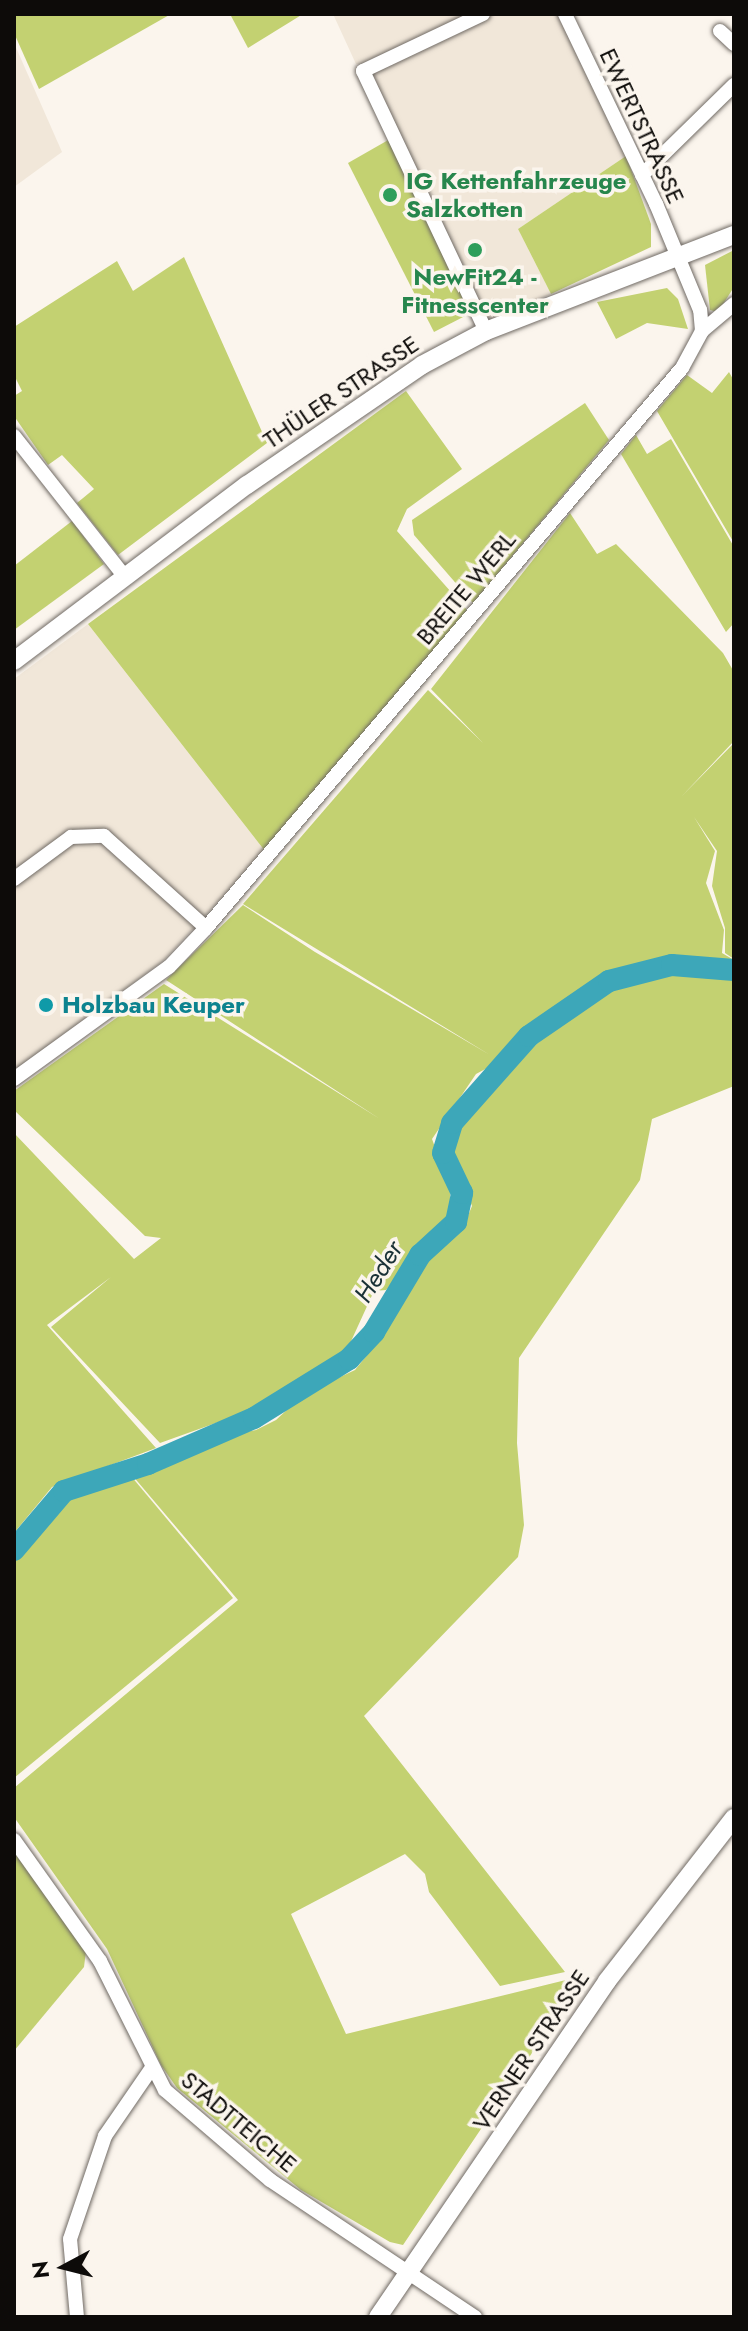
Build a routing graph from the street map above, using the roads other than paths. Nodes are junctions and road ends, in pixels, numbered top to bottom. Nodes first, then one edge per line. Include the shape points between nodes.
1 (483, 14) edge
2 (565, 14) edge
3 (720, 31) dead end
4 (734, 44) edge
5 (734, 85) edge
6 (642, 175) junction
7 (734, 235) edge
8 (678, 259) junction
9 (734, 304) edge
10 (486, 331) junction
11 (702, 331) junction
12 (14, 436) edge
13 (125, 577) junction
14 (14, 661) edge
15 (14, 879) edge
16 (206, 928) junction
17 (14, 1079) edge
18 (734, 1818) edge
19 (14, 1840) edge
20 (151, 2069) junction
21 (409, 2270) junction
22 (77, 2317) edge
23 (378, 2317) edge
24 (475, 2317) edge

1 - 10 street via 363,71
2 - 6 street, EWERTSTRASSE
3 - 4 street
5 - 6 street
6 - 8 street, EWERTSTRASSE
7 - 8 main road, THÜLER STRASSE
8 - 10 main road, THÜLER STRASSE
8 - 11 street via 700,310
9 - 11 street
10 - 13 main road, THÜLER STRASSE via 362,402
11 - 16 street, BREITE WERL via 682,368
12 - 13 street
13 - 14 main road, THÜLER STRASSE
15 - 16 street via 71,837 104,836
16 - 17 street, BREITE WERL via 169,967
18 - 21 main road, VERNER STRASSE via 607,1981
19 - 20 street, STADTTEICHE via 100,1961
20 - 21 street, STADTTEICHE via 179,2105 270,2180
20 - 22 street via 105,2136 70,2239
21 - 23 main road, VERNER STRASSE
21 - 24 street, STADTTEICHE

